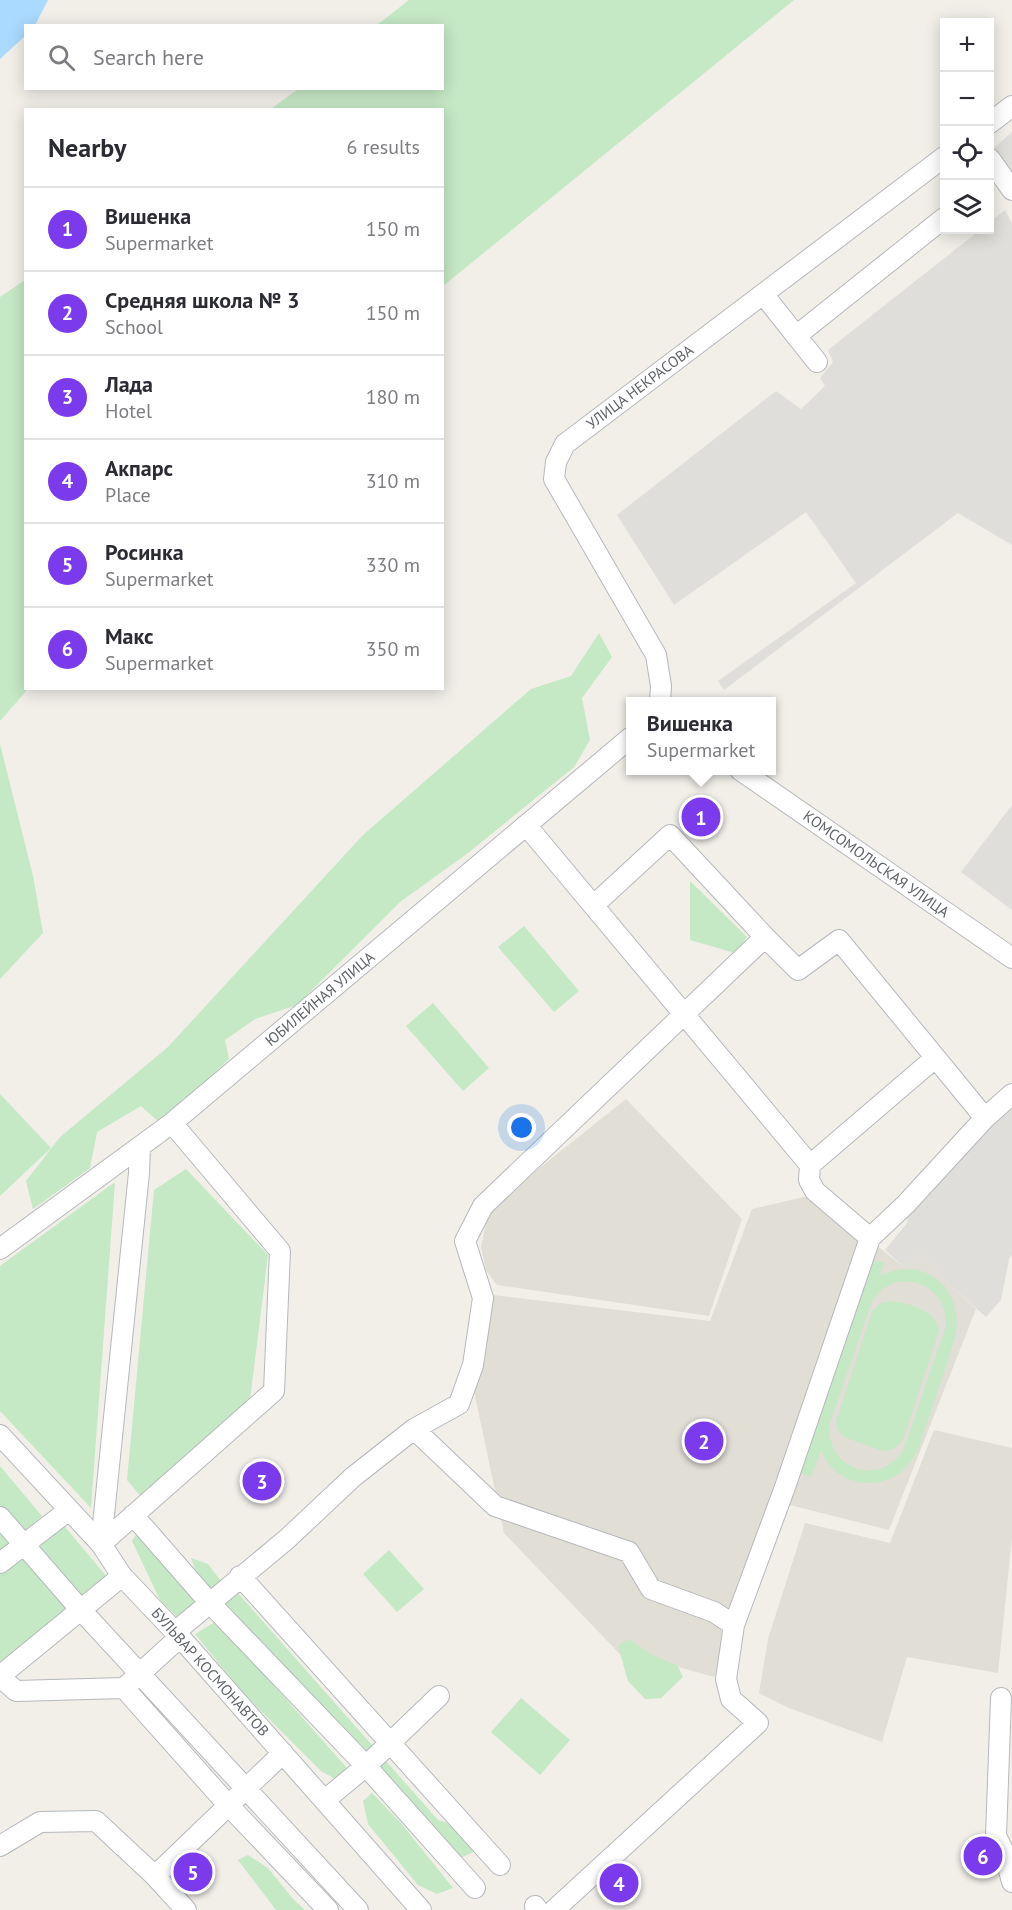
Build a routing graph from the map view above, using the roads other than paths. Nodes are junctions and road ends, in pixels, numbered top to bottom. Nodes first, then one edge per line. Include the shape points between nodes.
1 (1012, 106) edge
2 (994, 120) edge
3 (940, 161) edge
4 (940, 222) edge
5 (763, 294) junction
6 (795, 336) junction
7 (817, 362) dead end
8 (660, 697) edge
9 (626, 741) edge
10 (746, 775) edge
11 (526, 825) junction
12 (594, 905) junction
13 (765, 937) junction
14 (1012, 958) edge
15 (684, 1015) junction
16 (935, 1058) junction
17 (1012, 1094) edge
18 (985, 1118) junction
19 (172, 1123) junction
20 (140, 1147) junction
21 (810, 1165) junction
22 (870, 1238) junction
23 (0, 1249) edge
24 (414, 1429) junction
25 (0, 1435) edge
26 (69, 1510) junction
27 (133, 1515) junction
28 (0, 1517) edge
29 (23, 1544) junction
30 (100, 1544) junction
31 (0, 1563) edge
32 (122, 1576) junction
33 (240, 1576) junction
34 (209, 1602) junction
35 (80, 1609) junction
36 (734, 1626) junction
37 (177, 1634) junction
38 (140, 1675) junction
39 (0, 1676) edge
40 (124, 1688) junction
41 (439, 1696) dead end
42 (1001, 1698) dead end
43 (391, 1742) junction
44 (284, 1753) junction
45 (366, 1766) junction
46 (246, 1790) junction
47 (325, 1800) junction
48 (229, 1806) junction
49 (0, 1846) edge
50 (500, 1865) dead end
51 (155, 1876) junction
52 (1012, 1882) edge
53 (475, 1888) dead end
54 (542, 1909) edge
55 (186, 1910) edge
56 (328, 1910) edge
57 (358, 1910) edge
58 (421, 1910) edge

1 - 2 street
3 - 5 street, УЛИЦА НЕКРАСОВА
4 - 6 street
5 - 6 street
5 - 8 street, УЛИЦА НЕКРАСОВА via 565,444 556,462 554,479 656,655
6 - 7 street
9 - 11 street, ЮБИЛЕЙНАЯ УЛИЦА
10 - 14 street, КОМСОМОЛЬСКАЯ УЛИЦА
11 - 12 street
11 - 19 street, ЮБИЛЕЙНАЯ УЛИЦА
12 - 13 street via 670,834
12 - 15 street
13 - 15 street
13 - 16 street via 798,970 839,940
15 - 21 street
15 - 24 street via 483,1206 465,1240 483,1298 473,1365 459,1404
16 - 18 street
16 - 21 street
17 - 18 street
18 - 22 street
19 - 20 street, ЮБИЛЕЙНАЯ УЛИЦА
19 - 27 street via 280,1251 274,1390
20 - 23 street, ЮБИЛЕЙНАЯ УЛИЦА
20 - 30 street
21 - 22 street via 809,1180 815,1191
22 - 36 street
24 - 33 street
24 - 36 street via 495,1506 628,1552 651,1588 714,1611
25 - 26 street, БУЛЬВАР КОСМОНАВТОВ
26 - 29 street
26 - 30 street, БУЛЬВАР КОСМОНАВТОВ
27 - 30 street
27 - 34 street
28 - 29 street
29 - 31 street
29 - 35 street
30 - 32 street, БУЛЬВАР КОСМОНАВТОВ
32 - 35 street
32 - 37 street, БУЛЬВАР КОСМОНАВТОВ
33 - 34 street
33 - 43 street
34 - 37 street
34 - 45 street
35 - 38 street
35 - 39 street
36 - 54 street via 726,1679 730,1699 758,1723
37 - 38 street
37 - 44 street, БУЛЬВАР КОСМОНАВТОВ
38 - 40 street
38 - 46 street
39 - 40 street via 16,1691
40 - 48 street
41 - 43 street
42 - 52 street via 996,1836
43 - 45 street
43 - 50 street
44 - 46 street
44 - 47 street, БУЛЬВАР КОСМОНАВТОВ
45 - 47 street
45 - 53 street
46 - 48 street
46 - 57 street
47 - 58 street, БУЛЬВАР КОСМОНАВТОВ
48 - 51 street
48 - 56 street
49 - 51 street via 40,1822 96,1821
51 - 55 street

